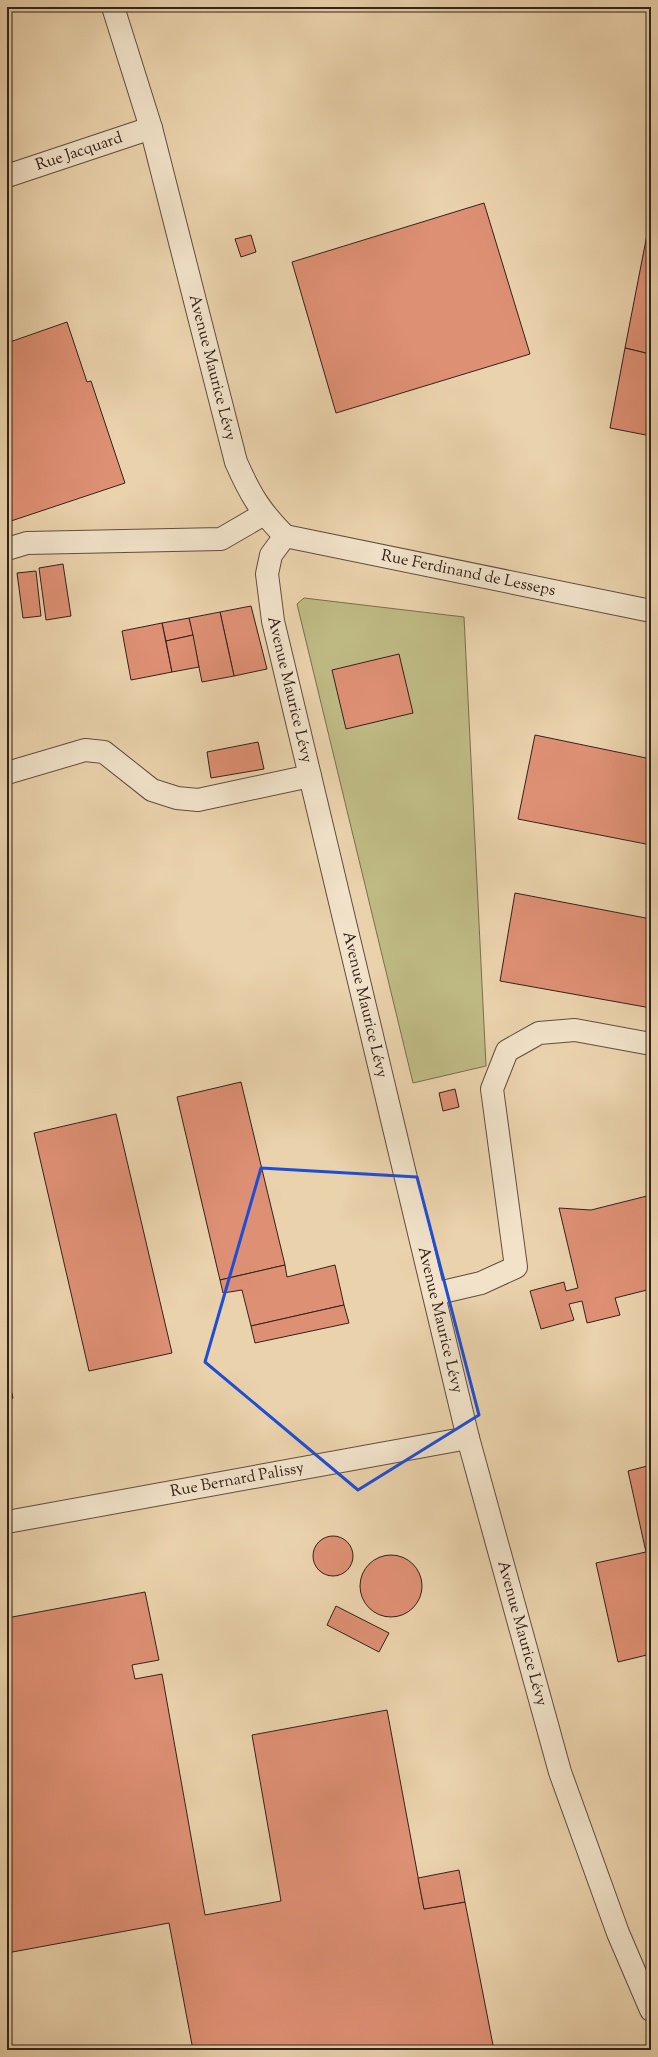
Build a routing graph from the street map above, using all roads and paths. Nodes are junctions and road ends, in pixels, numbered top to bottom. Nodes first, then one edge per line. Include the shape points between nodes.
1 (113, 7) edge
2 (151, 128) junction
3 (7, 176) edge
4 (264, 514) junction
5 (285, 536) junction
6 (7, 549) edge
7 (651, 611) edge
8 (7, 773) edge
9 (310, 776) junction
10 (651, 1044) edge
11 (434, 1294) junction
12 (468, 1438) junction
13 (7, 1522) edge
14 (651, 2010) edge

1 - 2 street, Avenue Maurice Lévy
2 - 3 street, Rue Jacquard
2 - 4 street, Avenue Maurice Lévy via 236,462 246,486
4 - 5 street, Avenue Maurice Lévy
4 - 6 street via 222,539 27,543
5 - 7 street, Rue Ferdinand de Lesseps
5 - 9 street, Avenue Maurice Lévy via 271,555 267,574 273,621
8 - 9 street via 85,750 104,752 152,790 177,798 198,800
9 - 11 street, Avenue Maurice Lévy
10 - 11 street via 576,1030 539,1033 507,1051 492,1089 516,1267 480,1283
11 - 12 street, Avenue Maurice Lévy
12 - 13 street, Rue Bernard Palissy
12 - 14 street, Avenue Maurice Lévy via 560,1772 618,1933

